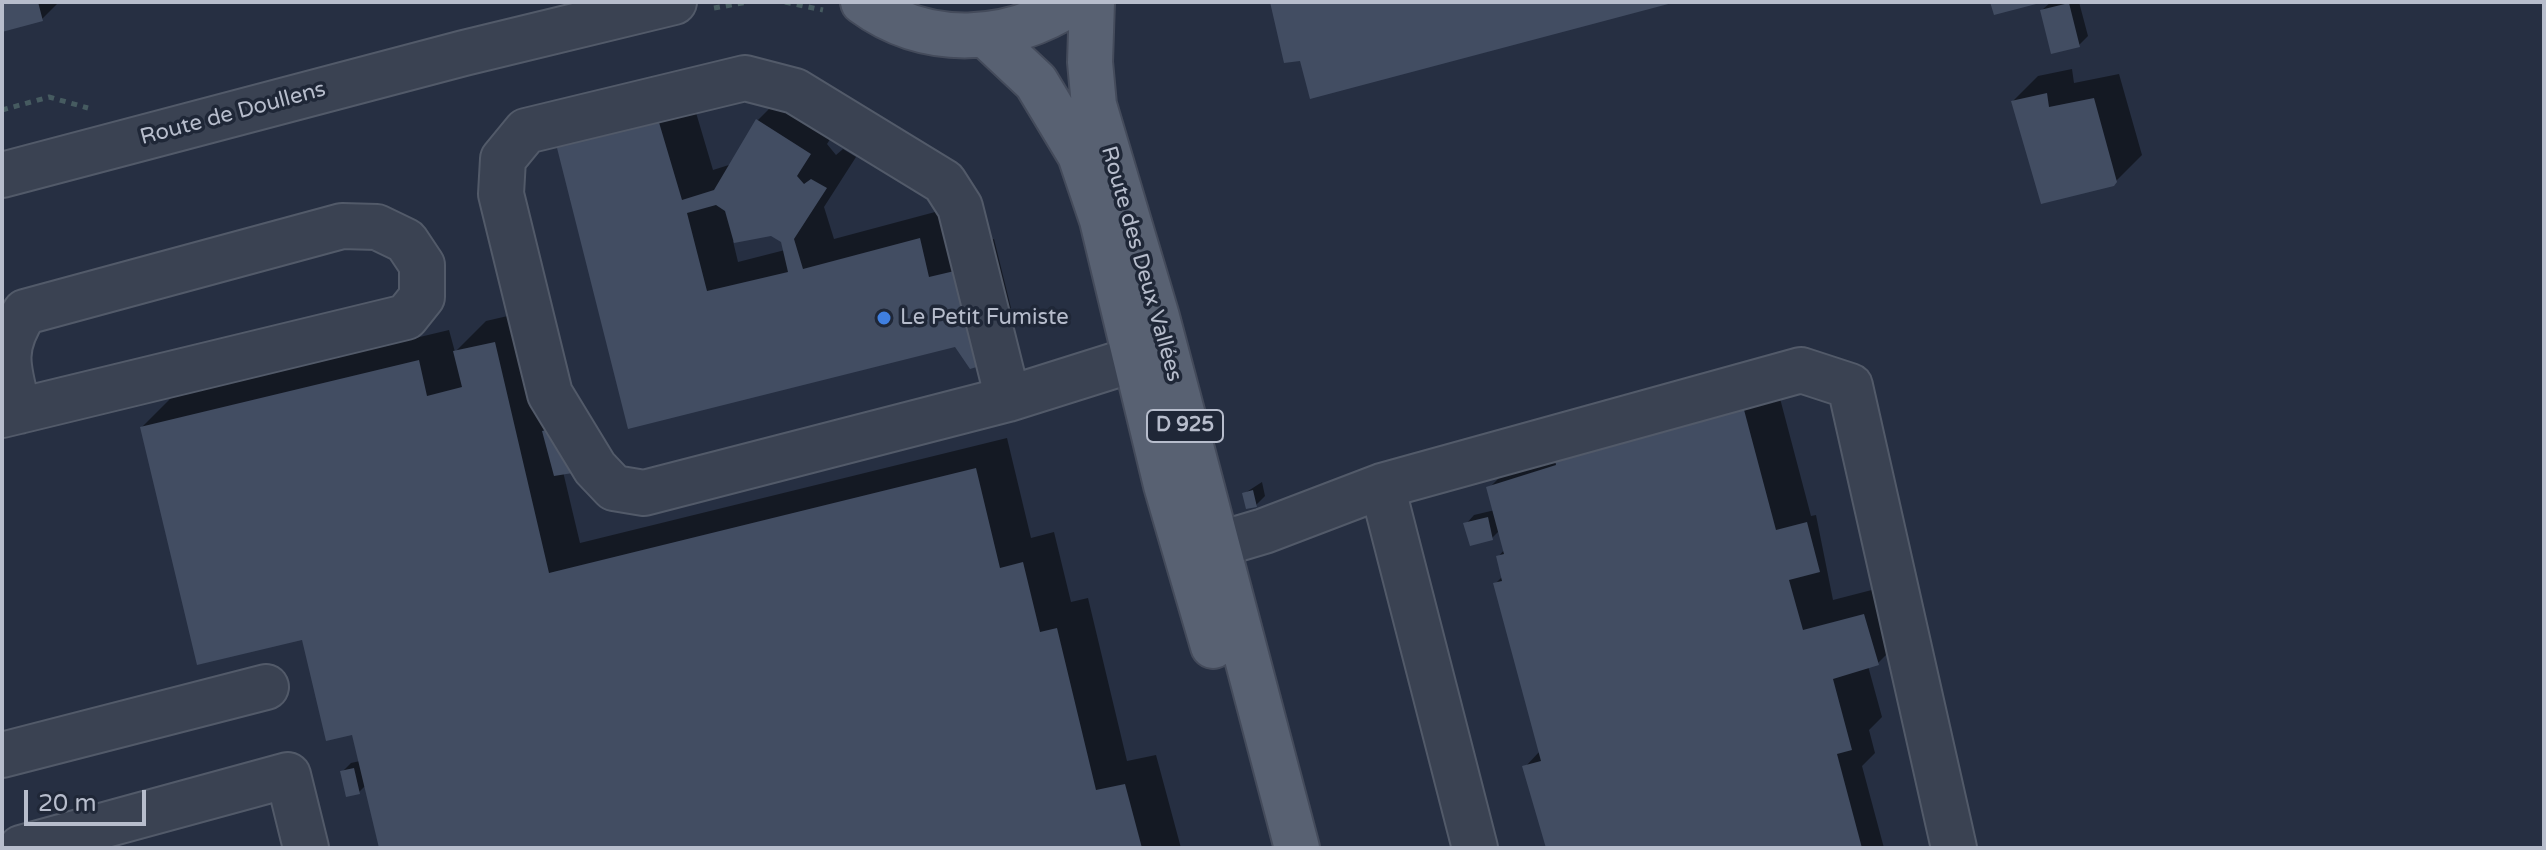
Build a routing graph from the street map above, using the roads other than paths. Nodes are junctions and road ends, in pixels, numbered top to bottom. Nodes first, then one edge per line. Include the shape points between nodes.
1 (552, 2) edge
2 (863, 2) edge
3 (1073, 2) edge
4 (1092, 2) edge
5 (687, 6) edge
6 (987, 36) junction
7 (464, 53) junction
8 (2, 175) edge
9 (1135, 359) junction
10 (1008, 399) junction
11 (10, 413) edge
12 (1382, 486) junction
13 (1217, 545) junction
14 (266, 687) dead end
15 (2, 755) edge
16 (21, 848) edge
17 (306, 848) edge
18 (1269, 848) edge
19 (1297, 848) edge
20 (1475, 848) edge
21 (1954, 848) edge

1 - 7 street, Route de Doullens
2 - 6 main road via 882,16 933,34
3 - 6 main road via 1043,21
4 - 13 main road, Route des Deux Vallées / D 925 via 1094,105
5 - 7 street, Route de Doullens
6 - 9 main road, Route des Deux Vallées / D 925 via 1036,82 1080,155 1102,220
7 - 8 street, Route de Doullens
9 - 10 street
9 - 18 main road, Route des Deux Vallées / D 925
10 - 10 street via 644,493 614,488 595,468 550,394 501,194 503,159 526,131 745,78 795,91 944,182 960,207
11 - 11 street via 406,317 422,297 422,265 406,241 377,227 342,226 25,312 10,331 4,355
12 - 13 street
12 - 20 street
12 - 21 street via 1801,370 1850,386
13 - 19 main road, Route des Deux Vallées / D 925
14 - 15 street
16 - 17 street via 288,775

